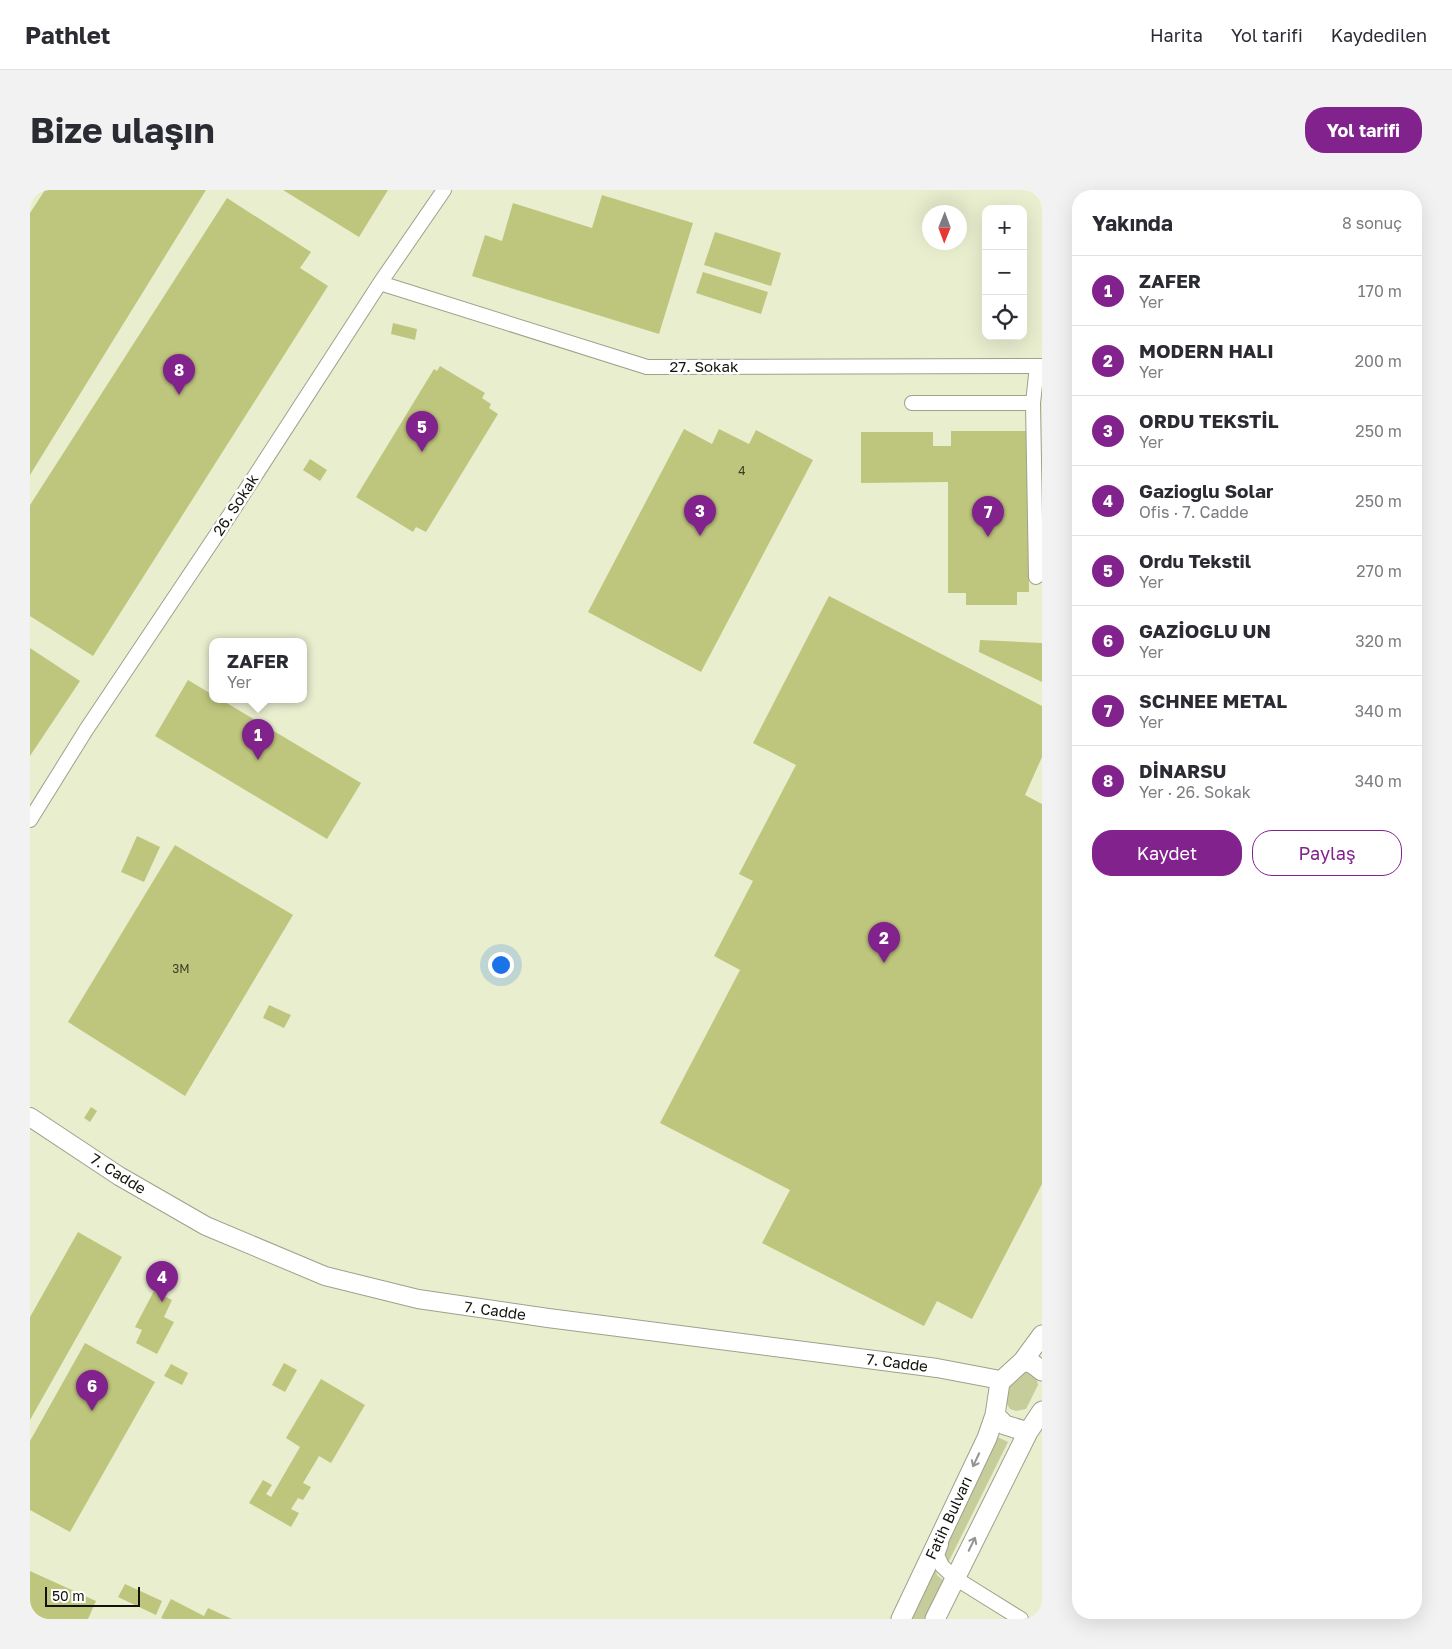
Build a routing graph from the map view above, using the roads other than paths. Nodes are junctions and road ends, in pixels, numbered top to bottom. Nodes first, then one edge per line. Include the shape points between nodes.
1 (444, 190) edge
2 (380, 283) junction
3 (1039, 366) edge
4 (912, 403) dead end
5 (1033, 403) junction
6 (1036, 577) dead end
7 (30, 820) edge
8 (30, 1117) edge
9 (1042, 1335) edge
10 (1023, 1361) junction
11 (1042, 1371) edge
12 (1000, 1382) junction
13 (1042, 1411) edge
14 (995, 1415) junction
15 (1028, 1432) junction
16 (954, 1508) junction
17 (955, 1578) junction
18 (901, 1619) edge
19 (935, 1619) edge
20 (1021, 1619) edge

1 - 2 street, 26. Sokak
2 - 3 street, 27. Sokak via 648,367
2 - 7 street, 26. Sokak
3 - 5 street
4 - 5 street
5 - 6 street
8 - 12 street, 7. Cadde via 118,1176 206,1226 325,1276 418,1299 938,1368
9 - 10 main road
10 - 11 main road
10 - 12 main road
12 - 14 main road, Fatih Bulvarı
13 - 15 main road, Fatih Bulvarı
14 - 15 main road via 1005,1425
14 -> 16 main road, Fatih Bulvarı
17 -> 15 main road, Fatih Bulvarı
16 - 17 street via 937,1555 942,1566
16 - 18 main road, Fatih Bulvarı
17 - 19 main road, Fatih Bulvarı
17 - 20 street

